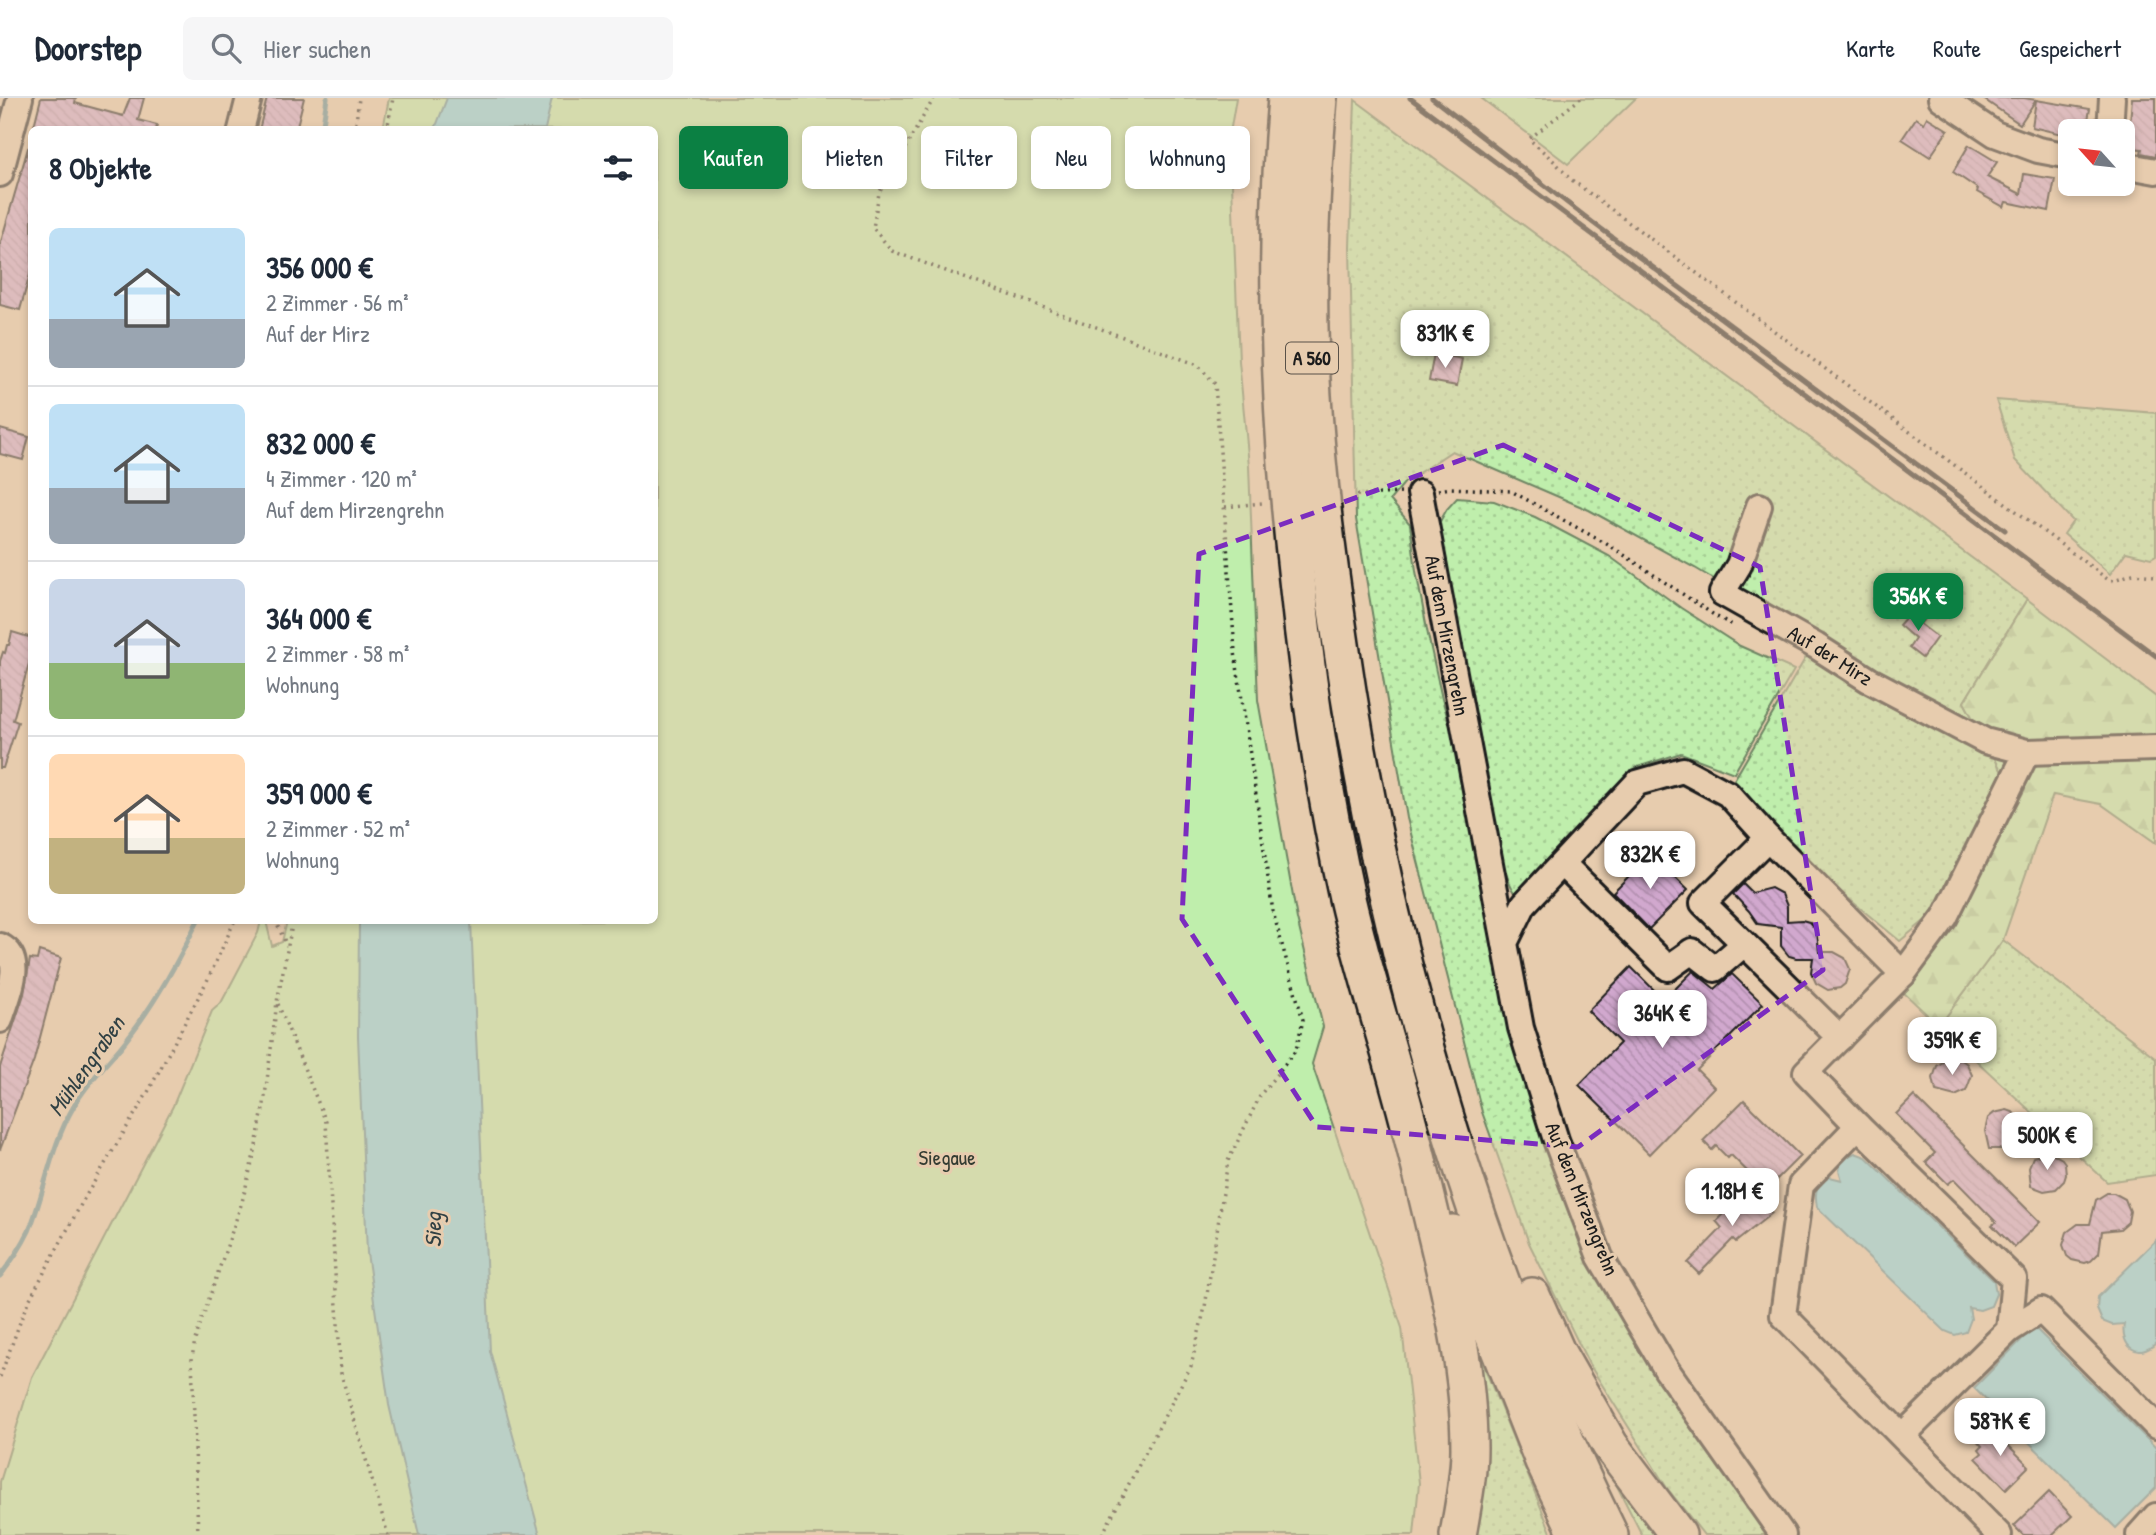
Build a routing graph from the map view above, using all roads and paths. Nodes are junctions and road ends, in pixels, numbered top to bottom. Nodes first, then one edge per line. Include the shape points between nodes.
1 (20, 98) edge
2 (249, 98) edge
3 (359, 98) edge
4 (393, 98) edge
5 (934, 98) edge
6 (1286, 98) edge
7 (1319, 98) edge
8 (1581, 98) edge
9 (1941, 98) edge
10 (2112, 98) edge
11 (2111, 119) edge
12 (242, 126) edge
13 (356, 126) edge
14 (388, 126) edge
15 (2058, 154) edge
16 (2135, 168) edge
17 (2156, 172) edge
18 (0, 174) edge
19 (1420, 493) junction
20 (1357, 495) dead end
21 (1262, 503) dead end
22 (1759, 506) dead end
23 (1225, 507) junction
24 (2156, 576) edge
25 (1741, 629) dead end
26 (2156, 748) edge
27 (2027, 752) junction
28 (1768, 838) junction
29 (1563, 864) junction
30 (233, 924) edge
31 (277, 924) edge
32 (292, 924) edge
33 (1505, 943) junction
34 (1744, 944) junction
35 (0, 946) edge
36 (288, 948) junction
37 (1400, 953) junction
38 (1903, 974) junction
39 (277, 1002) junction
40 (0, 1020) edge
41 (1840, 1038) junction
42 (1407, 1116) junction
43 (1858, 1126) junction
44 (2009, 1330) junction
45 (0, 1377) edge
46 (2156, 1426) edge
47 (1902, 1437) junction
48 (2156, 1516) edge
49 (198, 1535) edge
50 (388, 1535) edge
51 (1102, 1535) edge
52 (1458, 1535) edge
53 (1578, 1535) edge
54 (1610, 1535) edge
55 (1678, 1535) edge
56 (1783, 1535) edge
57 (2000, 1535) edge
58 (2139, 1535) edge

1 - 18 street
2 - 12 street
3 - 13 path
4 - 14 path
5 - 23 path via 878,193 873,228 892,251 1198,365 1215,384
6 - 42 highway, A 560 via 1279,327 1284,451 1307,676 1347,898
7 - 37 highway, A 560 via 1310,279 1312,392 1322,505 1363,784
8 - 24 path via 1529,139 1569,178 2110,581 2133,574
9 - 15 street via 1996,134
10 - 11 street
16 - 17 street
19 - 20 path
19 - 25 path via 1451,488 1511,491 1612,547
19 - 33 street, Auf dem Mirzengrehn
21 - 23 path
22 - 27 street, Auf der Mirz via 1740,565 1722,593 1869,680 1985,741
23 - 51 path via 1235,652 1273,912 1303,1020 1296,1051 1261,1094 1228,1161 1191,1366
26 - 27 street, Auf der Mirz
27 - 38 street via 1945,917
28 - 29 street via 1728,794 1683,770 1637,783
28 - 34 street via 1703,902
28 - 38 street
29 - 33 street via 1524,904
29 - 34 street via 1668,968 1692,951 1715,969
30 - 45 path via 154,1080 26,1306
31 - 36 path
32 - 36 path
33 - 56 street, Auf dem Mirzengrehn via 1521,1028 1600,1257 1666,1369
34 - 41 street
35 - 40 street via 10,953 14,967
36 - 39 path
37 - 54 highway via 1451,1133 1512,1309
37 - 55 highway via 1513,1254 1557,1352 1610,1445
38 - 41 street
39 - 49 path via 255,1151 192,1358
39 - 50 path via 326,1122 341,1374
41 - 43 street via 1807,1072
42 - 52 highway via 1443,1265 1467,1406 1469,1449
42 - 53 highway via 1543,1461
43 - 44 street via 2014,1279
43 - 47 street via 1801,1185 1783,1315
44 - 46 street via 2041,1310
44 - 47 street
47 - 57 street
48 - 58 street

